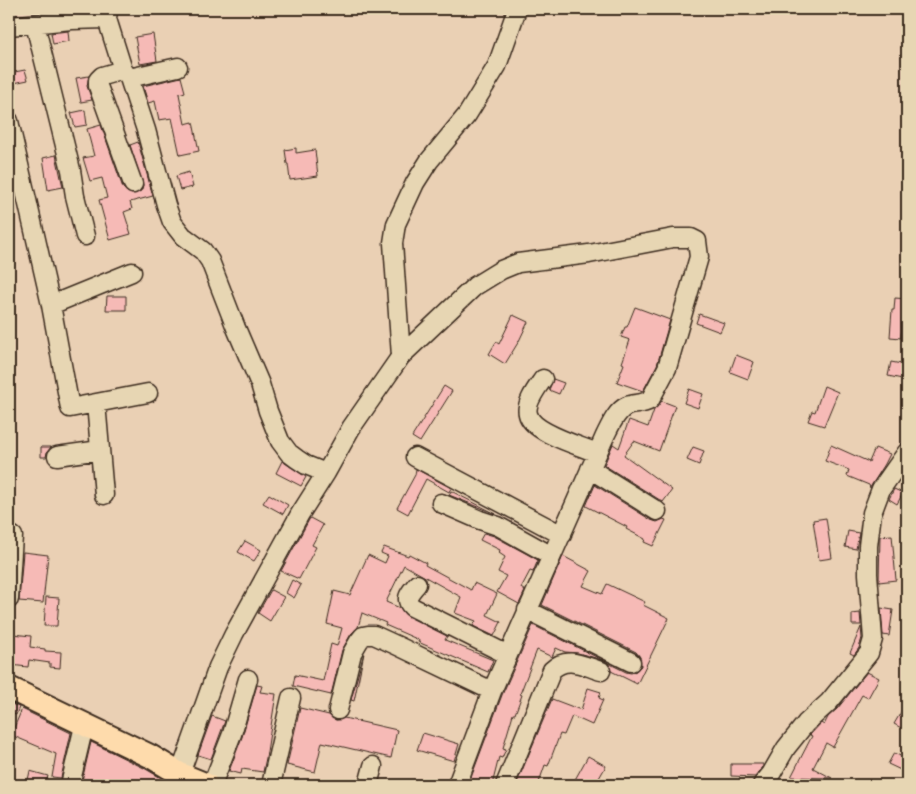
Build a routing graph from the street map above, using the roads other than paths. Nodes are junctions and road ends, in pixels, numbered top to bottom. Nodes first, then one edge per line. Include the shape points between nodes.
1 (517, 9) edge
2 (108, 14) edge
3 (35, 24) junction
4 (9, 26) edge
5 (178, 67) dead end
6 (126, 74) junction
7 (9, 121) edge
8 (133, 184) dead end
9 (85, 236) dead end
10 (132, 272) dead end
11 (52, 306) junction
12 (401, 356) junction
13 (543, 379) dead end
14 (148, 393) dead end
15 (96, 403) junction
16 (100, 450) junction
17 (907, 452) edge
18 (57, 456) dead end
19 (415, 457) dead end
20 (594, 461) junction
21 (326, 473) junction
22 (104, 495) dead end
23 (441, 503) dead end
24 (657, 512) dead end
25 (562, 535) junction
26 (13, 536) dead end
27 (552, 556) junction
28 (417, 584) dead end
29 (9, 599) edge
30 (527, 610) junction
31 (508, 655) junction
32 (631, 662) dead end
33 (601, 671) dead end
34 (248, 679) dead end
35 (9, 688) edge
36 (492, 691) junction
37 (291, 698) dead end
38 (338, 710) dead end
39 (84, 726) junction
40 (373, 766) dead end
41 (180, 774) junction
42 (70, 785) edge
43 (207, 785) edge
44 (212, 785) edge
45 (271, 785) edge
46 (368, 785) edge
47 (457, 785) edge
48 (505, 785) edge
49 (762, 785) edge

1 - 12 street via 497,66 467,115 429,161 396,224 393,242
2 - 3 street
2 - 6 street
3 - 4 street
3 - 9 street
5 - 6 street
6 - 8 street via 102,76 98,86
6 - 21 street via 172,222 182,236 203,251 210,261 280,441 288,453
7 - 11 street
10 - 11 street
11 - 15 street via 70,408
12 - 20 street via 475,286 510,266 673,238 697,241 699,256 667,368 650,400 628,406 614,419
12 - 21 street via 351,428
13 - 20 street via 532,396 527,412 530,420 542,431
14 - 15 street
15 - 16 street
16 - 18 street
16 - 22 street
17 - 49 street via 881,489 872,513 868,574 873,639 869,653 829,702 806,723
19 - 25 street
20 - 24 street
20 - 25 street
21 - 41 street via 234,634 218,667
23 - 27 street via 498,526
25 - 27 street
26 - 29 street
27 - 30 street
28 - 31 street via 407,597 412,607
30 - 31 street
30 - 32 street
31 - 36 street
33 - 48 street via 571,662 564,662 552,670
34 - 44 street via 232,734
35 - 39 main road
36 - 38 street via 368,635 363,636 352,653
36 - 47 street
37 - 45 street
39 - 41 main road via 150,756
39 - 42 street
40 - 46 street
41 - 43 main road

